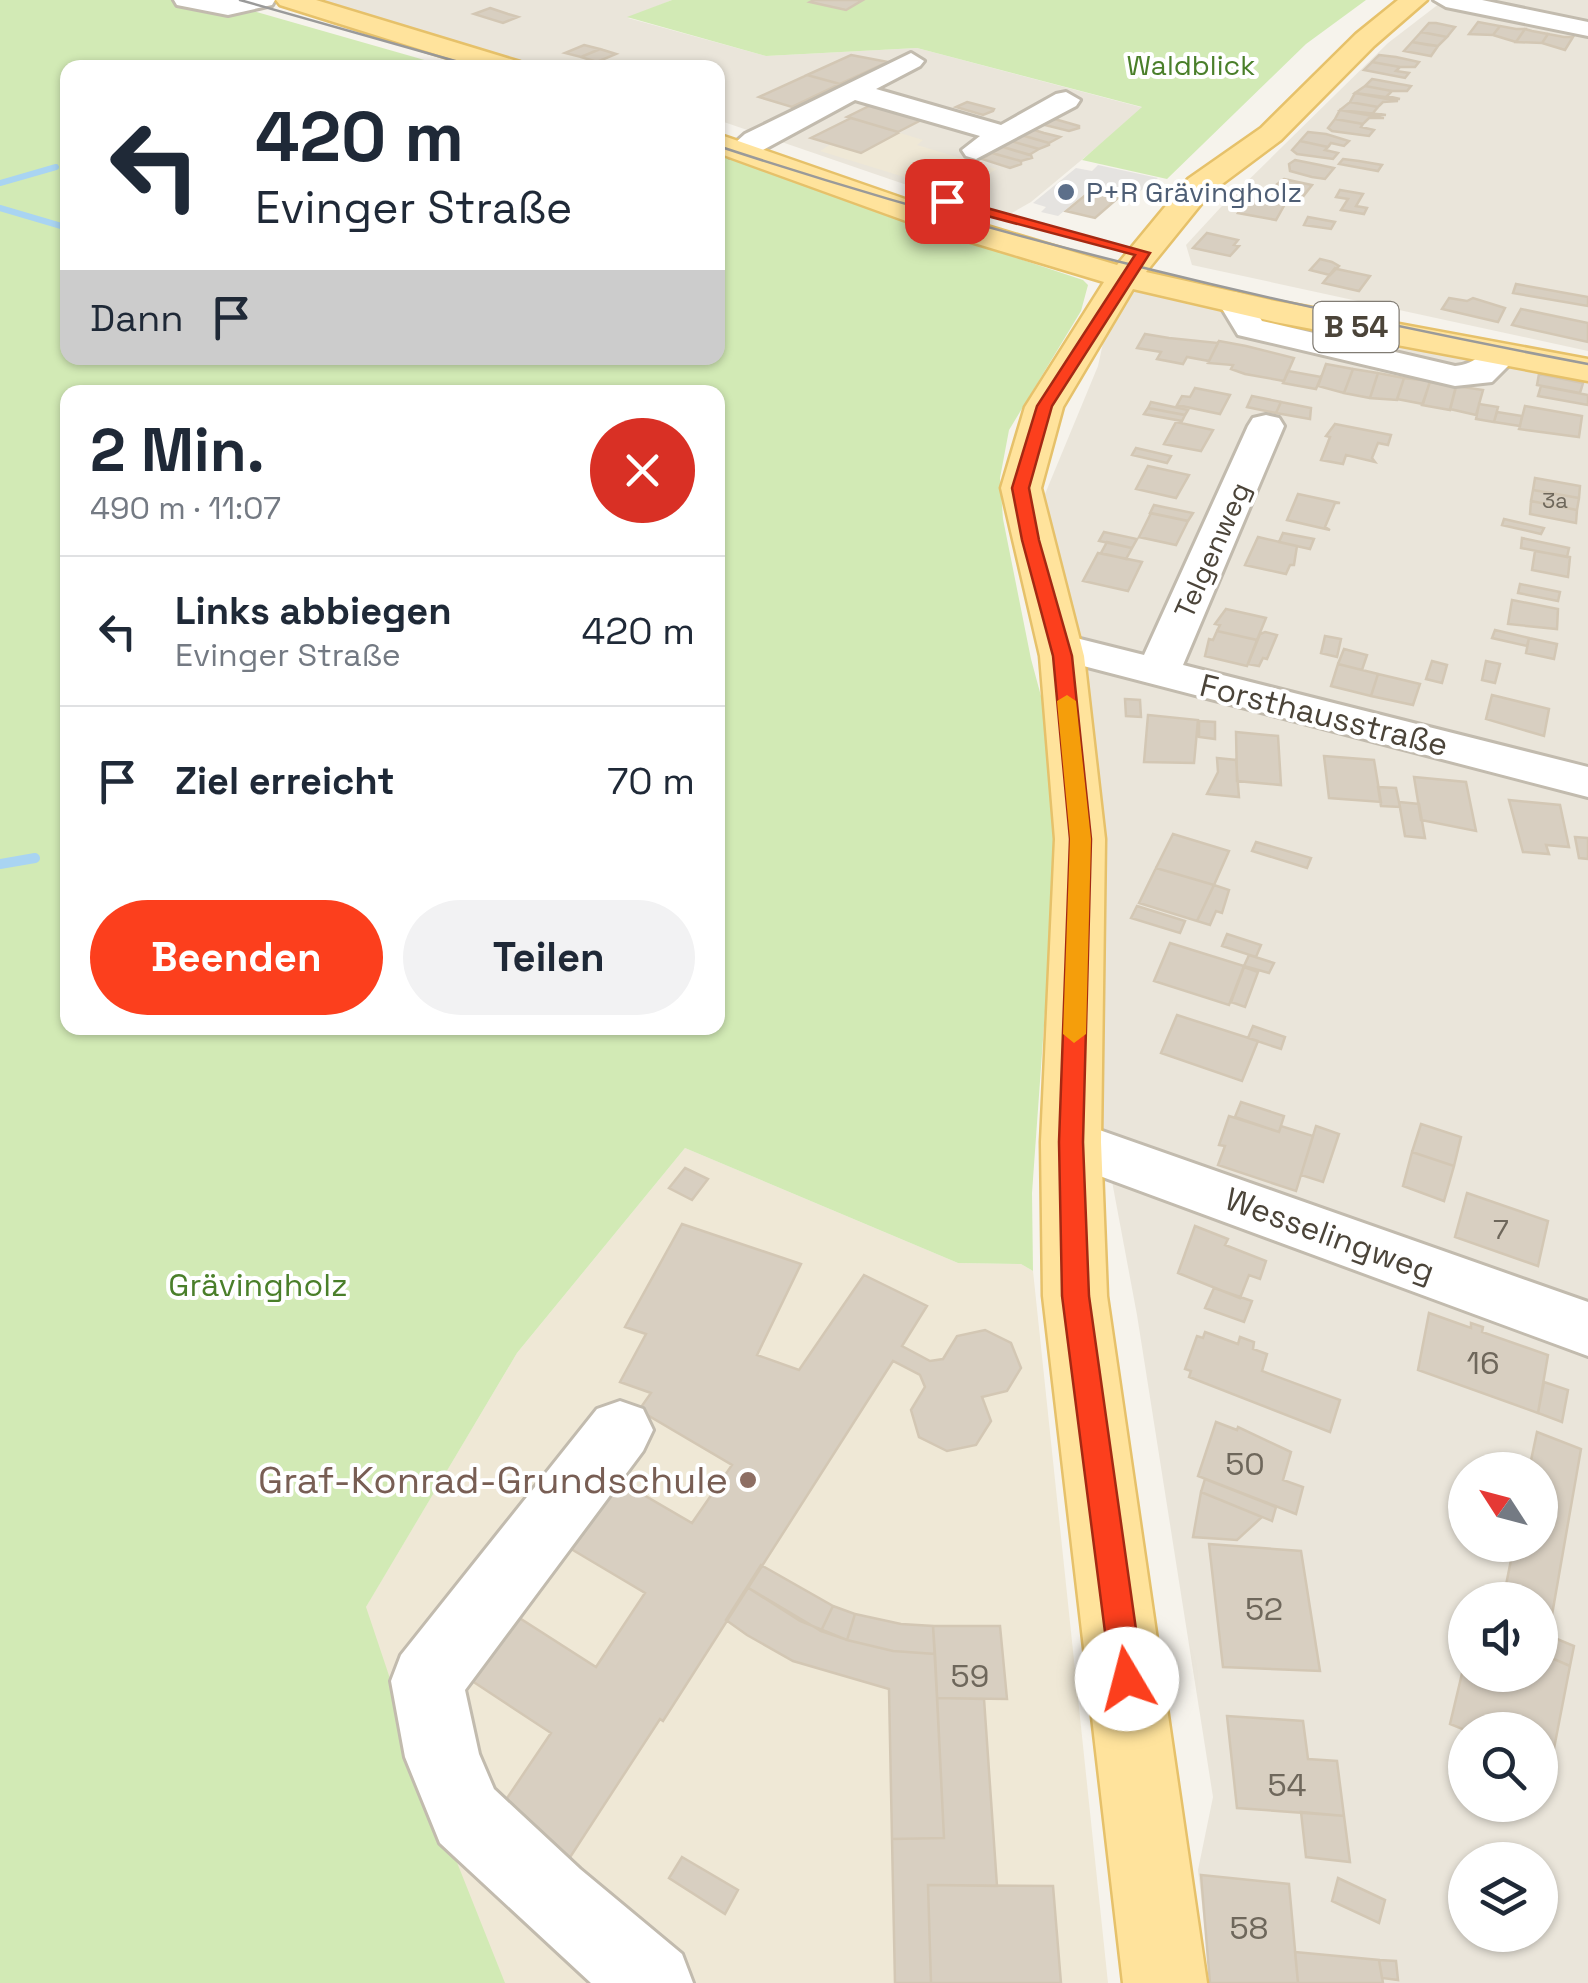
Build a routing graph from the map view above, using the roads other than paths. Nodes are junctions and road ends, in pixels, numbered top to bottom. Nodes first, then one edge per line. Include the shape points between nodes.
1 (186, 0) edge
2 (263, 0) edge
3 (289, 0) edge
4 (1446, 0) edge
5 (1483, 0) edge
6 (1412, 2) edge
7 (218, 4) edge
8 (1516, 17) junction
9 (1583, 28) edge
10 (484, 60) edge
11 (911, 61) dead end
12 (854, 91) junction
13 (1066, 100) dead end
14 (1004, 134) junction
15 (732, 141) edge
16 (976, 150) dead end
17 (1134, 265) junction
18 (1588, 351) edge
19 (1588, 370) edge
20 (1266, 426) dead end
21 (1060, 647) junction
22 (1158, 674) junction
23 (1587, 771) edge
24 (1071, 1142) junction
25 (1588, 1330) edge
26 (620, 1430) dead end
27 (654, 1983) edge
28 (1165, 1983) edge

1 - 7 street
2 - 7 street
3 - 10 main road
4 - 8 street
5 - 9 street via 1568,14
6 - 8 street
6 - 17 main road via 1271,134 1198,186
8 - 9 street
11 - 12 street
12 - 14 street
12 - 15 street
13 - 14 street
14 - 16 street
15 - 17 main road, B 54 via 994,240
17 - 18 main road, B 54
17 - 19 main road, B 54 via 1234,302
17 - 21 main road via 1044,406 1021,488
20 - 22 street, Telgenweg
21 - 22 street, Forsthausstraße
21 - 24 main road via 1080,839
22 - 23 street, Forsthausstraße
24 - 25 street, Wesselingweg
24 - 28 main road via 1075,1296
26 - 27 street via 428,1681 442,1758 468,1816

